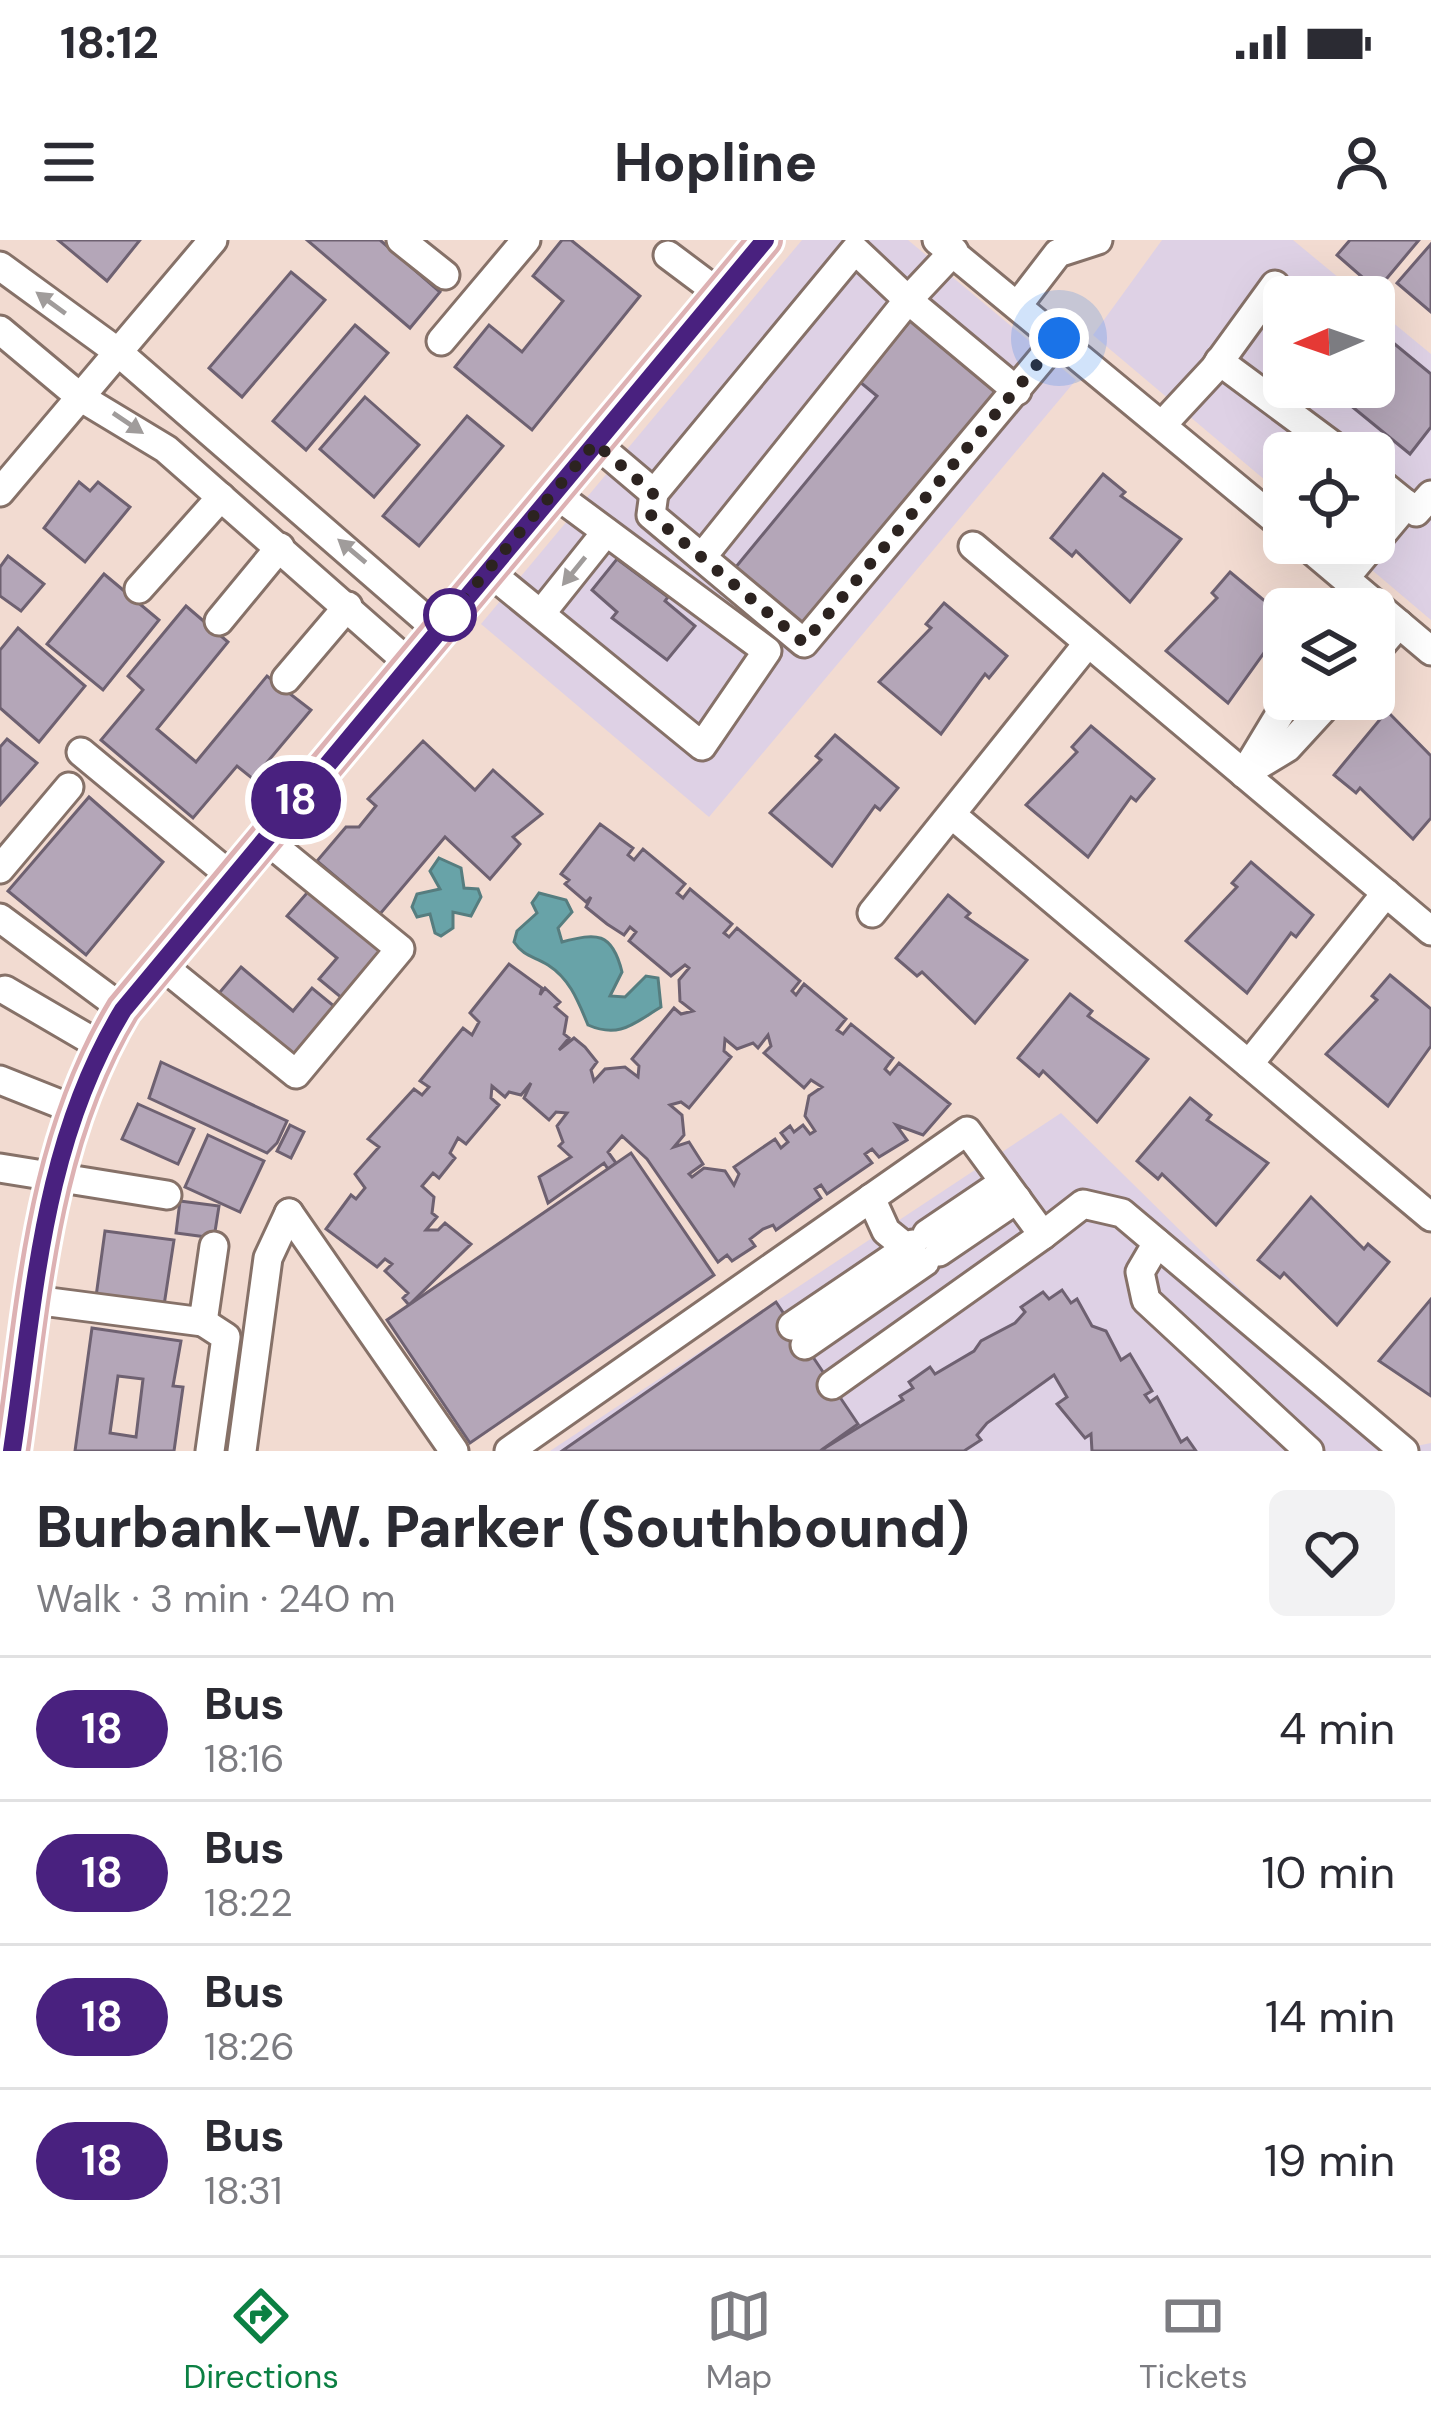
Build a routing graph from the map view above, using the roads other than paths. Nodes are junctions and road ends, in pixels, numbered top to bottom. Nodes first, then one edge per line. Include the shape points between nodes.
1 (212, 240) edge
2 (401, 240) edge
3 (765, 240) edge
4 (1099, 240) edge
5 (513, 244) edge
6 (667, 245) edge
7 (946, 246) edge
8 (1051, 246) edge
9 (0, 266) edge
10 (445, 275) dead end
11 (720, 294) junction
12 (908, 300) junction
13 (1263, 302) edge
14 (1018, 304) junction
15 (0, 330) edge
16 (1059, 338) junction
17 (441, 341) dead end
18 (118, 352) junction
19 (1220, 361) junction
20 (1017, 391) junction
21 (80, 397) junction
22 (1162, 425) junction
23 (1315, 432) edge
24 (595, 443) junction
25 (0, 492) edge
26 (554, 493) junction
27 (653, 493) junction
28 (221, 497) junction
29 (1419, 500) edge
30 (1263, 509) edge
31 (606, 532) junction
32 (973, 546) dead end
33 (280, 547) junction
34 (702, 557) junction
35 (1328, 564) edge
36 (488, 571) junction
37 (1345, 578) junction
38 (1353, 588) edge
39 (139, 590) dead end
40 (348, 606) junction
41 (543, 611) junction
42 (219, 621) dead end
43 (1395, 622) edge
44 (1399, 624) junction
45 (1395, 628) edge
46 (438, 630) junction
47 (1088, 643) junction
48 (1431, 651) edge
49 (410, 664) junction
50 (286, 679) dead end
51 (1276, 720) edge
52 (1313, 720) edge
53 (81, 752) dead end
54 (1244, 774) junction
55 (69, 787) dead end
56 (952, 815) junction
57 (265, 838) junction
58 (0, 869) edge
59 (232, 877) junction
60 (1386, 893) junction
61 (872, 914) dead end
62 (0, 918) edge
63 (1431, 931) edge
64 (159, 963) junction
65 (5, 990) dead end
66 (123, 1010) junction
67 (101, 1046) junction
68 (1249, 1064) junction
69 (0, 1080) edge
70 (73, 1109) junction
71 (0, 1168) edge
72 (53, 1177) junction
73 (1010, 1190) junction
74 (167, 1195) dead end
75 (871, 1198) junction
76 (1431, 1217) edge
77 (1043, 1235) junction
78 (1157, 1243) junction
79 (214, 1246) dead end
80 (921, 1251) junction
81 (34, 1300) junction
82 (946, 1304) junction
83 (203, 1322) junction
84 (798, 1335) dead end
85 (832, 1385) dead end
86 (12, 1451) edge
87 (211, 1451) edge
88 (242, 1451) edge
89 (454, 1451) edge
90 (509, 1451) edge
91 (1309, 1451) edge
92 (1402, 1451) edge

1 - 18 street
2 - 10 street
3 - 11 main road
4 - 8 street
5 - 17 street
6 - 11 street
7 - 12 street
7 - 14 street
8 - 14 street
18 -> 9 street
11 - 24 main road
12 - 20 street
12 - 27 street via 855,250
12 - 34 street
13 - 19 street
14 - 16 street
15 - 21 street
16 - 20 street
16 - 22 street
18 - 21 street
46 -> 18 street
19 - 22 street
19 - 23 street
20 - 34 street via 804,643
21 - 25 street
21 -> 28 street via 166,449
22 - 30 street
24 - 26 main road
24 - 27 street
26 - 31 street
26 - 36 main road
27 - 34 street via 651,515
28 - 33 street
28 - 39 street
29 - 37 street
31 -> 41 street
31 - 41 street via 767,651 702,746
32 - 47 street
33 - 40 street
33 - 42 street
35 - 37 street
36 - 41 street
36 - 46 main road
37 - 38 street
40 - 49 street
40 - 50 street
43 - 44 street
44 - 45 street
44 - 48 street
46 - 49 main road
47 - 54 street
47 - 56 street
49 - 57 main road
51 - 54 street
52 - 54 street via 1287,748
53 - 59 street
54 - 60 street
55 - 58 street
56 - 61 street
56 - 68 street
57 - 59 main road
57 - 64 street via 400,949 296,1074
59 - 64 main road
60 - 63 street
60 - 68 street
62 - 66 street
64 - 66 main road
65 - 67 street
66 - 67 main road
67 - 70 main road
68 - 76 street
69 - 70 street
70 - 72 main road
71 - 72 street
72 - 74 street
72 - 81 main road
73 - 75 street via 967,1131
73 - 77 street
73 - 80 street
75 - 80 street via 886,1231
75 - 90 street
77 - 78 street via 1083,1204 1123,1214
77 - 82 street
78 - 91 street via 1140,1272 1146,1300
78 - 92 street
79 - 83 street
80 - 82 street via 921,1283
80 - 84 street
81 - 83 street
81 - 86 main road
82 - 85 street
83 - 87 street via 226,1337
88 - 89 street via 268,1258 289,1213

